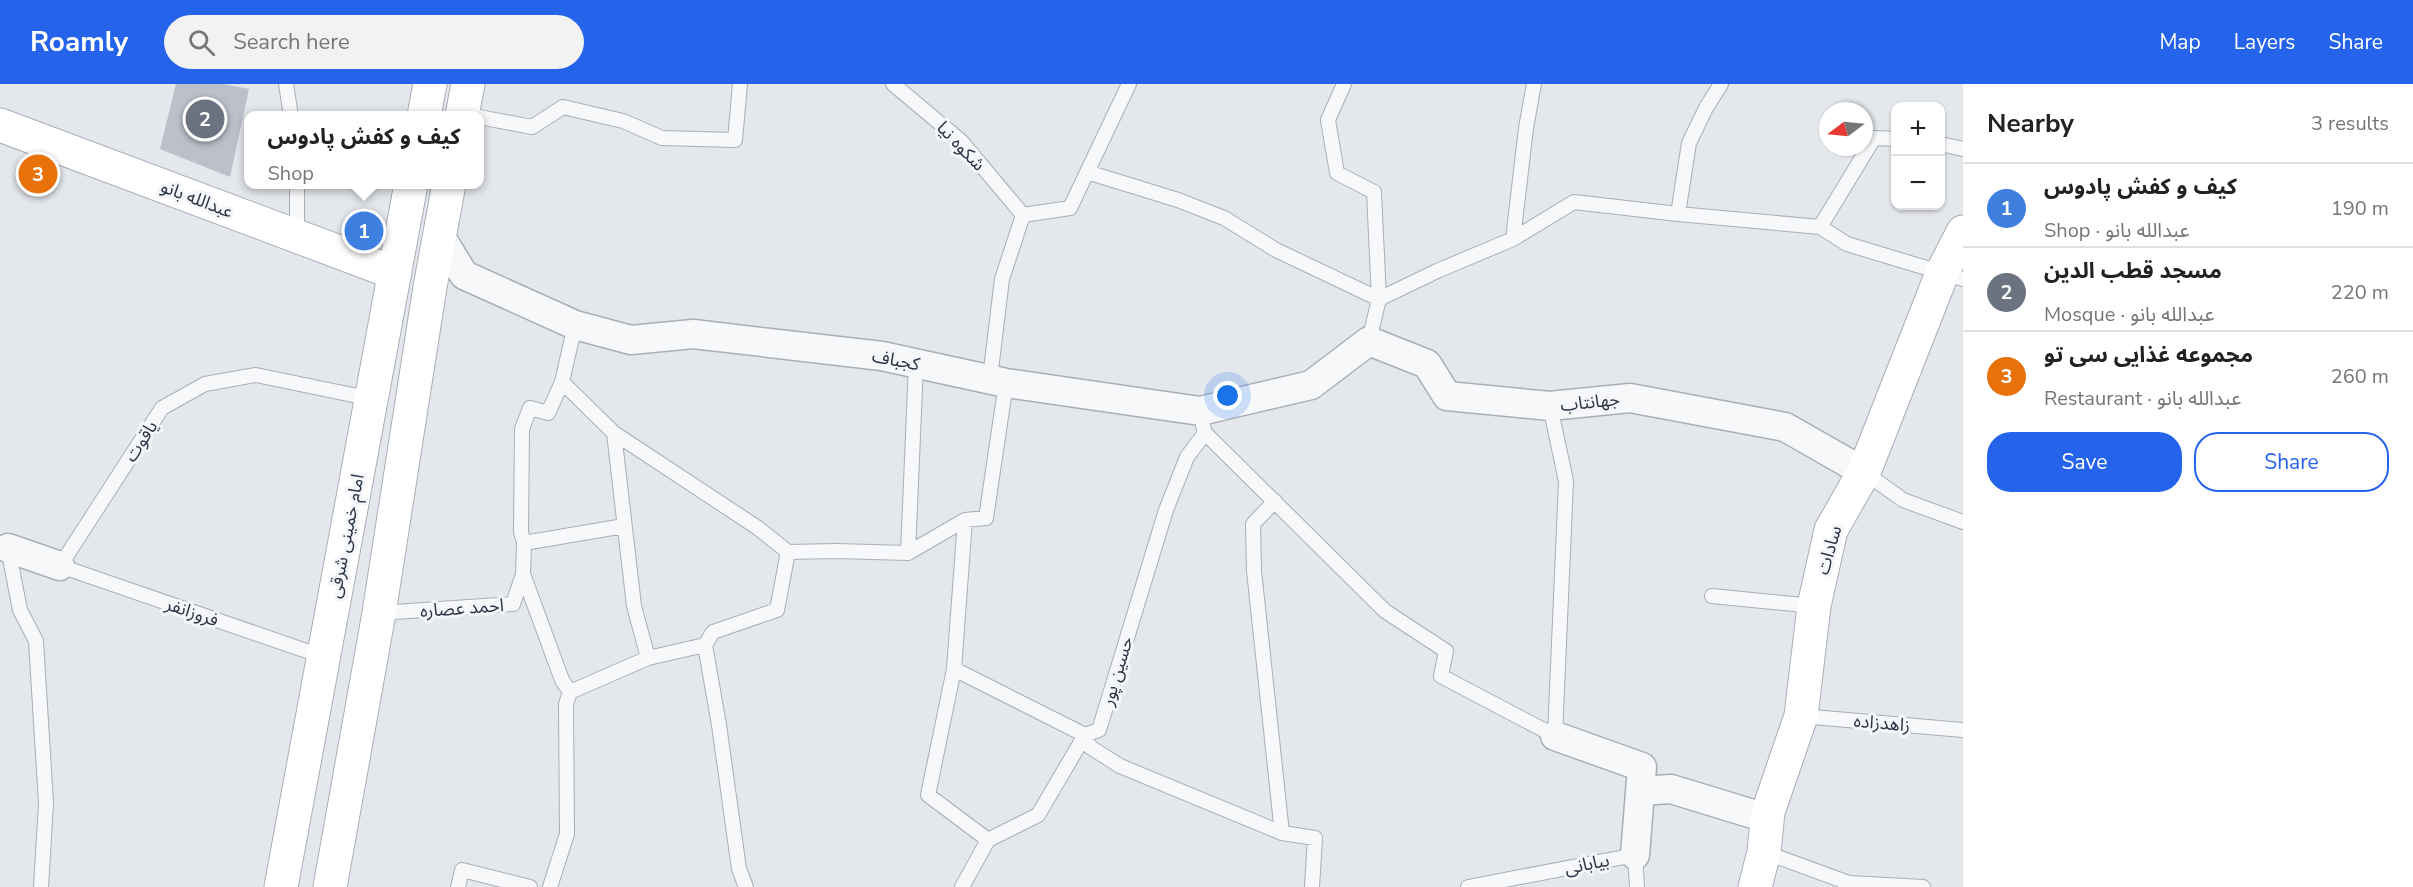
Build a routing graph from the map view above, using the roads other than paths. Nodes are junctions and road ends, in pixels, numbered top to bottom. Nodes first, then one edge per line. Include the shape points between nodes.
1 (286, 84) edge
2 (430, 84) edge
3 (740, 84) edge
4 (893, 84) edge
5 (1129, 84) edge
6 (1344, 84) edge
7 (1534, 84) edge
8 (1721, 84) edge
9 (290, 111) edge
10 (425, 111) edge
11 (484, 114) edge
12 (0, 125) edge
13 (1891, 139) edge
14 (1945, 145) edge
15 (1963, 149) edge
16 (1087, 172) junction
17 (297, 189) edge
18 (410, 189) edge
19 (448, 189) edge
20 (1678, 214) junction
21 (1023, 215) junction
22 (1820, 226) junction
23 (1963, 232) edge
24 (440, 234) junction
25 (297, 237) junction
26 (1513, 239) junction
27 (395, 273) junction
28 (1953, 275) edge
29 (430, 287) junction
30 (1378, 299) junction
31 (575, 325) junction
32 (1369, 341) junction
33 (916, 364) junction
34 (998, 380) junction
35 (562, 381) junction
36 (372, 399) junction
37 (1550, 406) junction
38 (1203, 422) junction
39 (614, 433) junction
40 (1864, 471) junction
41 (1275, 501) junction
42 (965, 520) junction
43 (1963, 522) edge
44 (624, 526) junction
45 (524, 543) junction
46 (8, 548) joint
47 (788, 552) junction
48 (908, 553) junction
49 (60, 567) junction
50 (523, 574) junction
51 (1712, 596) dead end
52 (1814, 606) junction
53 (379, 613) junction
54 (705, 645) junction
55 (324, 657) junction
56 (648, 658) junction
57 (954, 669) junction
58 (570, 692) junction
59 (1801, 716) junction
60 (1963, 730) edge
61 (1085, 735) junction
62 (1555, 736) junction
63 (1640, 791) junction
64 (1766, 818) junction
65 (1282, 833) junction
66 (988, 840) junction
67 (1764, 852) junction
68 (1635, 855) junction
69 (41, 887) edge
70 (281, 887) edge
71 (330, 887) edge
72 (458, 887) edge
73 (530, 887) edge
74 (550, 887) edge
75 (746, 887) edge
76 (962, 887) edge
77 (1312, 887) edge
78 (1468, 887) edge
79 (1637, 887) edge
80 (1755, 887) edge
81 (1923, 887) edge

1 - 9 lane
2 - 10 main road
3 - 11 lane via 735,140 662,138 623,121 563,107 532,127
4 - 21 lane, شکوه نیا via 960,141
5 - 16 lane
6 - 30 lane via 1328,120 1337,173 1374,192
7 - 26 lane
8 - 20 lane via 1689,143
12 - 25 main road, عبدالله بانو
13 - 22 lane via 1874,138
14 - 15 lane
16 - 21 lane via 1070,208
16 - 30 lane via 1224,218 1276,250
17 - 25 lane
18 - 27 main road, امام خمینی شرقی
19 - 24 main road
20 - 22 lane
20 - 26 lane via 1574,202
21 - 34 lane via 1002,279
22 - 28 lane via 1847,244
23 - 28 main road, سادات
24 - 29 main road
24 - 31 street, کجباف via 464,275
25 - 27 main road, عبدالله بانو
26 - 30 lane
27 - 29 street
27 - 36 main road, امام خمینی شرقی
28 - 40 main road, سادات
29 - 53 main road
30 - 32 lane
31 - 33 street, کجباف via 631,340 693,334 882,356
31 - 35 lane
32 - 37 street, جهانتاب via 1427,364 1447,396
32 - 38 street, کجباف via 1311,385
33 - 34 street, کجباف
33 - 48 lane
34 - 38 street, کجباف
34 - 42 lane via 986,518
35 - 39 lane
35 - 45 lane via 548,412 530,408 522,429 520,532
36 - 49 lane, یاقوت via 256,375 205,384 162,408
36 - 55 main road, امام خمینی شرقی
37 - 40 street, جهانتاب via 1630,398 1785,427
37 - 62 lane via 1566,481
38 - 41 lane
38 - 61 lane, حسین پور via 1166,510 1099,730
39 - 44 lane
39 - 47 lane
40 - 43 lane via 1903,500
40 - 52 main road, سادات via 1831,530
41 - 62 lane via 1385,611 1446,651 1441,676
41 - 65 lane via 1253,524
42 - 48 lane
42 - 57 lane
44 - 45 lane
44 - 56 lane via 634,606
45 - 50 lane
46 - 49 street
46 - 69 lane via 20,610 36,641 46,803
47 - 48 lane
47 - 54 lane via 777,610 713,632
49 - 55 lane, فروزانفر
50 - 53 lane, احمد عصاره via 513,604
50 - 58 lane
51 - 52 lane
52 - 59 main road, سادات
53 - 71 main road
54 - 56 lane
54 - 75 lane via 739,869
55 - 70 main road, امام خمینی شرقی
56 - 58 lane
57 - 61 lane
57 - 66 lane via 928,795
58 - 74 lane via 566,705 567,834
59 - 60 lane, زاهدزاده
59 - 64 main road, سادات
61 - 65 lane via 1090,747 1120,766
61 - 66 lane, حسین پور via 1038,815
62 - 63 street via 1642,767
63 - 64 street via 1671,789
63 - 68 street
64 - 67 main road, سادات
65 - 77 lane via 1316,838
66 - 76 lane
67 - 80 main road, سادات
67 - 81 lane via 1849,883
68 - 78 lane, بیابانی
68 - 79 lane
72 - 73 lane via 462,870

